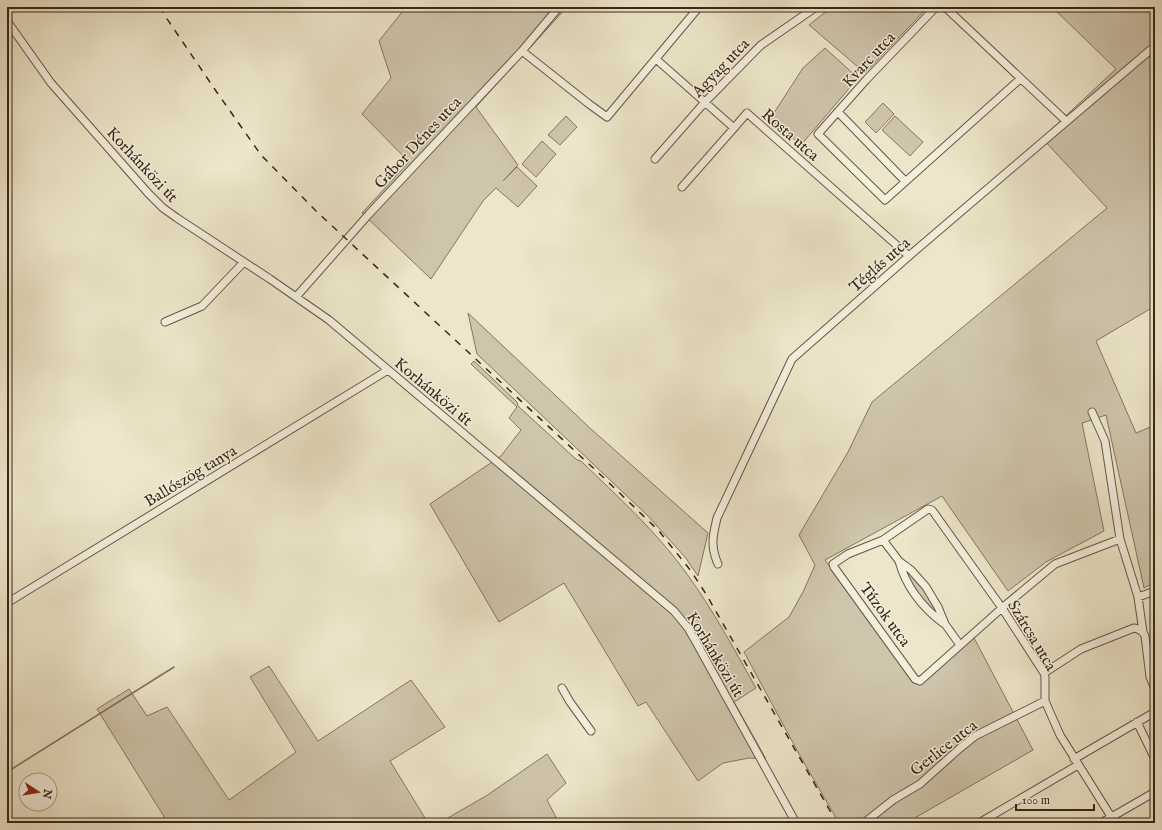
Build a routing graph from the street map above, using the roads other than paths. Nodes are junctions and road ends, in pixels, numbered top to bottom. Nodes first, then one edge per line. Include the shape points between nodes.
1 (559, 7) edge
2 (699, 7) edge
3 (816, 7) edge
4 (936, 7) edge
5 (945, 7) edge
6 (7, 20) edge
7 (1155, 46) edge
8 (522, 51) junction
9 (656, 59) junction
10 (1020, 78) junction
11 (705, 102) junction
12 (838, 112) junction
13 (1066, 121) junction
14 (734, 128) junction
15 (655, 159) dead end
16 (905, 181) junction
17 (682, 187) dead end
18 (909, 256) junction
19 (244, 262) junction
20 (296, 297) junction
21 (165, 322) dead end
22 (388, 370) junction
23 (1092, 412) dead end
24 (932, 510) joint
25 (1120, 539) junction
26 (884, 540) junction
27 (899, 561) junction
28 (718, 564) dead end
29 (1155, 591) edge
30 (1138, 597) junction
31 (7, 603) edge
32 (1002, 608) junction
33 (944, 624) junction
34 (1143, 632) junction
35 (960, 646) junction
36 (1044, 673) junction
37 (562, 688) dead end
38 (1155, 689) edge
39 (1045, 700) junction
40 (1155, 712) edge
41 (1137, 722) junction
42 (591, 731) dead end
43 (1155, 758) edge
44 (1076, 762) junction
45 (1155, 792) edge
46 (1114, 820) edge
47 (796, 823) edge
48 (864, 823) edge
49 (979, 823) edge
50 (1101, 823) edge

1 - 8 street, Gábor Dénes utca
2 - 9 street
3 - 11 street, Agyag utca via 761,45
4 - 12 street, Kvarc utca
5 - 10 street
6 - 19 street, Korhánközi út via 51,83 148,193 163,208
7 - 13 street, Téglás utca
8 - 9 street via 607,117
8 - 20 street, Gábor Dénes utca via 368,214
9 - 11 street
10 - 13 street
10 - 16 street
11 - 14 street
11 - 15 street, Agyag utca
12 - 16 street
12 - 16 street, Kvarc utca via 818,134 885,200
13 - 18 street, Téglás utca
14 - 17 street
14 - 18 street, Rosta utca via 747,114
18 - 28 street, Téglás utca via 792,359 717,518 712,540
19 - 20 street, Korhánközi út
19 - 21 street via 202,306
20 - 22 street, Korhánközi út
22 - 31 street, Ballószög tanya
22 - 47 street, Korhánközi út via 677,615 688,628
23 - 25 street via 1105,442
24 - 26 street, Túzok utca via 928,509
24 - 32 street, Szárcsa utca
25 - 30 street
25 - 32 street, Túzok utca via 1055,564
26 - 27 street
26 - 35 street, Túzok utca via 848,554 835,562 834,567 915,679 920,681
27 - 33 street via 926,587 938,607
27 - 33 street via 902,573 914,595
29 - 30 street
30 - 34 street
32 - 35 street, Túzok utca
32 - 36 street, Szárcsa utca
33 - 35 street
34 - 36 street via 1134,628 1081,649
34 - 38 street via 1150,677
36 - 39 street, Szárcsa utca
37 - 42 street
39 - 44 street, Szárcsa utca via 1060,735
39 - 48 street, Gerlice utca via 975,736 920,784
40 - 41 street
41 - 43 street
41 - 44 street
44 - 46 street, Szárcsa utca
44 - 49 street
45 - 46 street
46 - 50 street

